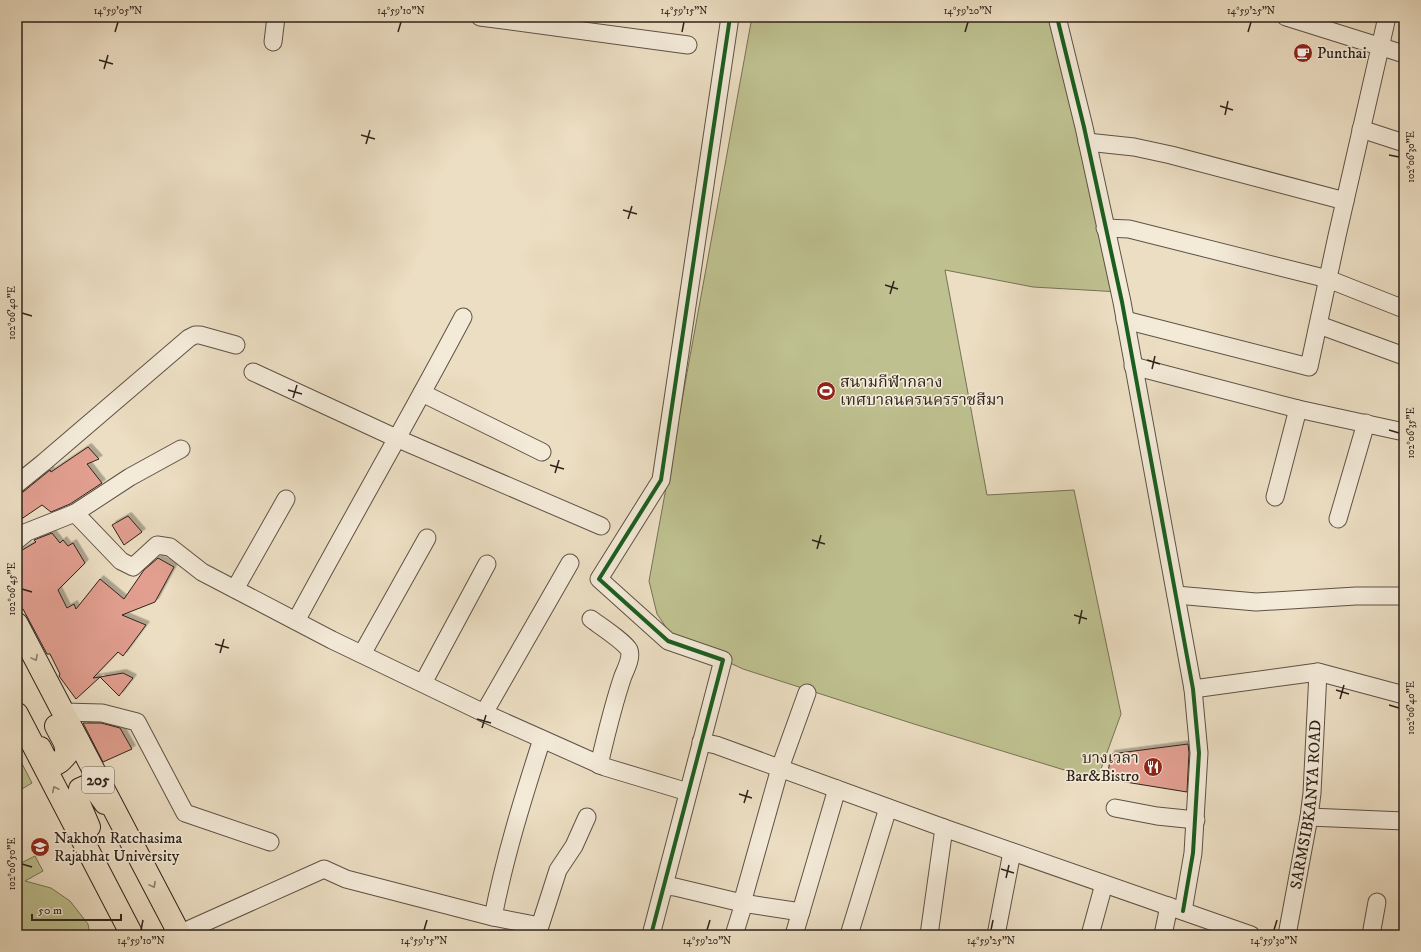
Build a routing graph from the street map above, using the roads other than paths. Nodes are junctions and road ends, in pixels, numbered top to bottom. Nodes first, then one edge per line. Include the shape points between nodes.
1 (276, 17) edge
2 (480, 17) edge
3 (730, 17) edge
4 (1057, 17) edge
5 (1286, 17) edge
6 (1387, 17) edge
7 (273, 42) dead end
8 (688, 45) dead end
9 (1379, 47) junction
10 (1404, 54) edge
11 (1361, 129) junction
12 (1087, 142) junction
13 (1404, 143) edge
14 (1345, 201) junction
15 (1105, 228) junction
16 (1328, 279) junction
17 (1404, 309) edge
18 (463, 316) dead end
19 (1125, 320) junction
20 (1319, 325) junction
21 (236, 345) dead end
22 (1404, 356) edge
23 (1133, 366) junction
24 (253, 372) dead end
25 (422, 394) junction
26 (1298, 409) junction
27 (1366, 423) junction
28 (1404, 432) edge
29 (396, 438) junction
30 (182, 449) dead end
31 (542, 452) dead end
32 (17, 484) edge
33 (1275, 497) dead end
34 (286, 499) dead end
35 (75, 513) junction
36 (1338, 519) dead end
37 (601, 526) dead end
38 (427, 538) dead end
39 (17, 540) edge
40 (487, 564) dead end
41 (570, 564) dead end
42 (235, 589) junction
43 (1176, 595) junction
44 (1404, 596) edge
45 (591, 619) dead end
46 (296, 621) junction
47 (17, 624) edge
48 (362, 654) junction
49 (1318, 672) junction
50 (48, 683) junction
51 (423, 683) junction
52 (1193, 689) junction
53 (807, 693) dead end
54 (1404, 694) edge
55 (63, 712) junction
56 (484, 713) junction
57 (17, 714) edge
58 (542, 739) junction
59 (701, 742) junction
60 (599, 765) junction
61 (780, 768) junction
62 (838, 789) junction
63 (688, 792) junction
64 (888, 808) junction
65 (1115, 808) dead end
66 (587, 817) dead end
67 (1309, 817) junction
68 (1196, 820) junction
69 (1404, 821) edge
70 (123, 828) junction
71 (944, 828) junction
72 (270, 842) dead end
73 (1012, 852) junction
74 (98, 870) junction
75 (1104, 884) junction
76 (664, 886) junction
77 (1377, 902) dead end
78 (743, 903) junction
79 (1176, 909) junction
80 (801, 912) junction
81 (493, 916) junction
82 (179, 934) edge
83 (1245, 934) edge
84 (132, 935) edge
85 (651, 935) edge
86 (734, 935) edge
87 (794, 935) edge
88 (849, 935) edge
89 (929, 935) edge
90 (996, 935) edge
91 (1090, 935) edge
92 (1163, 935) edge
93 (1287, 935) edge
94 (1371, 935) edge

1 - 7 street
2 - 8 street
3 - 59 street via 661,480 599,579 668,641 722,660
4 - 12 street
5 - 9 street
6 - 9 street
9 - 10 street
9 - 11 street
11 - 13 street
11 - 14 street
12 - 14 street via 1134,147 1171,155
12 - 15 street
14 - 16 street
15 - 16 street via 1129,229
15 - 19 street
16 - 17 street
16 - 20 street
18 - 25 street
19 - 20 street via 1310,367
19 - 23 street
20 - 22 street
21 - 32 street via 200,335 189,338
23 - 26 street
23 - 43 street
24 - 29 street
25 - 29 street
25 - 31 street
26 - 27 street
26 - 33 street
27 - 28 street
27 - 36 street
29 - 37 street
29 - 46 street
30 - 35 street via 130,477
34 - 42 street
35 - 39 street via 27,532
35 - 42 street via 121,561 133,567 157,545 170,547 202,572
38 - 48 street
40 - 51 street
41 - 56 street
42 - 46 street
43 - 44 street via 1256,602
43 - 52 street
45 - 60 street via 630,653 616,696
46 - 48 street
47 -> 50 main road, 205
48 - 51 street
49 - 52 street
49 - 54 street
49 - 67 street, SARMSIBKANYA ROAD
50 - 55 main road, 205
50 - 57 main road via 42,701 65,743 67,754 61,762 50,765
51 - 56 street
52 - 68 street via 1199,753
53 - 61 street
55 - 70 main road, 205
55 - 72 street via 102,713 137,722 185,813
56 - 58 street
74 -> 57 main road, 205
58 - 60 street
58 - 81 street via 518,816
59 - 61 street
59 - 63 street
60 - 63 street
61 - 62 street
61 - 78 street
62 - 64 street
62 - 80 street
63 - 76 street
64 - 71 street
64 - 88 street
65 - 68 street
66 - 81 street via 574,846 558,870 540,926
67 - 69 street
67 - 93 street, SARMSIBKANYA ROAD
68 - 79 street via 1193,853
70 - 74 main road via 93,786 80,789 78,801 99,848
70 -> 82 main road, 205
71 - 73 street
71 - 89 street
73 - 75 street
73 - 90 street
74 - 84 main road, 205
75 - 79 street
75 - 91 street
76 - 78 street
76 - 85 street
77 - 94 street
78 - 80 street
78 - 86 street
79 - 83 street
79 - 92 street
80 - 87 street
81 - 82 street via 346,879 324,869

